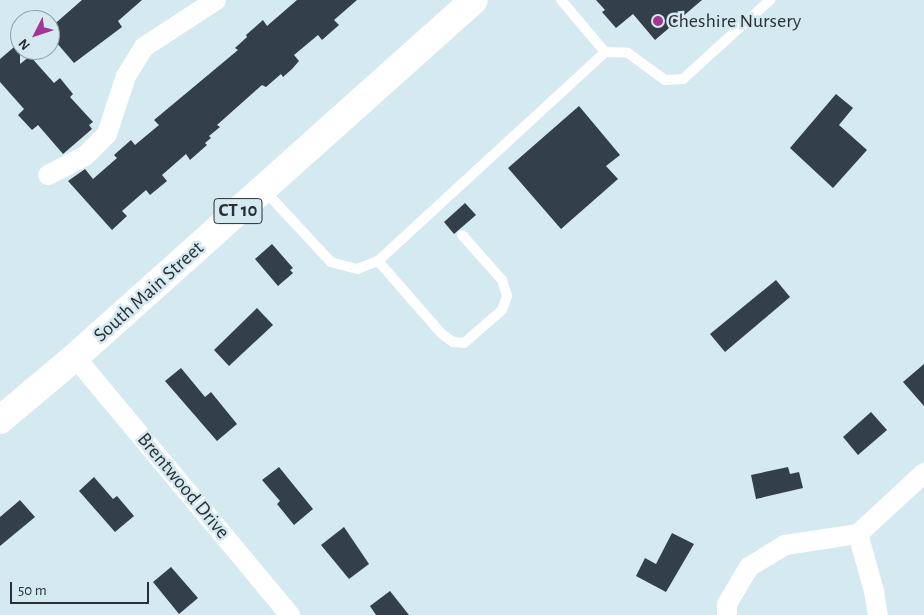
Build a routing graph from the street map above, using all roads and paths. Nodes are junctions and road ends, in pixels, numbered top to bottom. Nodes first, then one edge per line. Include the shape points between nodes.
1 (216, 0) edge
2 (474, 0) edge
3 (561, 0) edge
4 (770, 0) edge
5 (605, 52) junction
6 (48, 175) dead end
7 (264, 189) junction
8 (462, 235) dead end
9 (378, 261) junction
10 (75, 357) junction
11 (0, 420) edge
12 (924, 473) edge
13 (858, 534) junction
14 (290, 615) edge
15 (727, 615) edge
16 (878, 615) edge

1 - 6 street via 144,47 126,76 107,134 84,156
2 - 7 highway, South Main Street / CT 10
3 - 5 lane
4 - 5 lane via 683,79 665,80 628,52
5 - 9 lane
7 - 9 lane via 330,262 356,269
7 - 10 highway, South Main Street / CT 10
8 - 9 lane via 502,280 507,296 502,310 464,343 453,342 442,334
10 - 11 highway, South Main Street / CT 10
10 - 14 street, Brentwood Drive
12 - 13 street
13 - 15 street via 785,545 749,567 728,604
13 - 16 street

